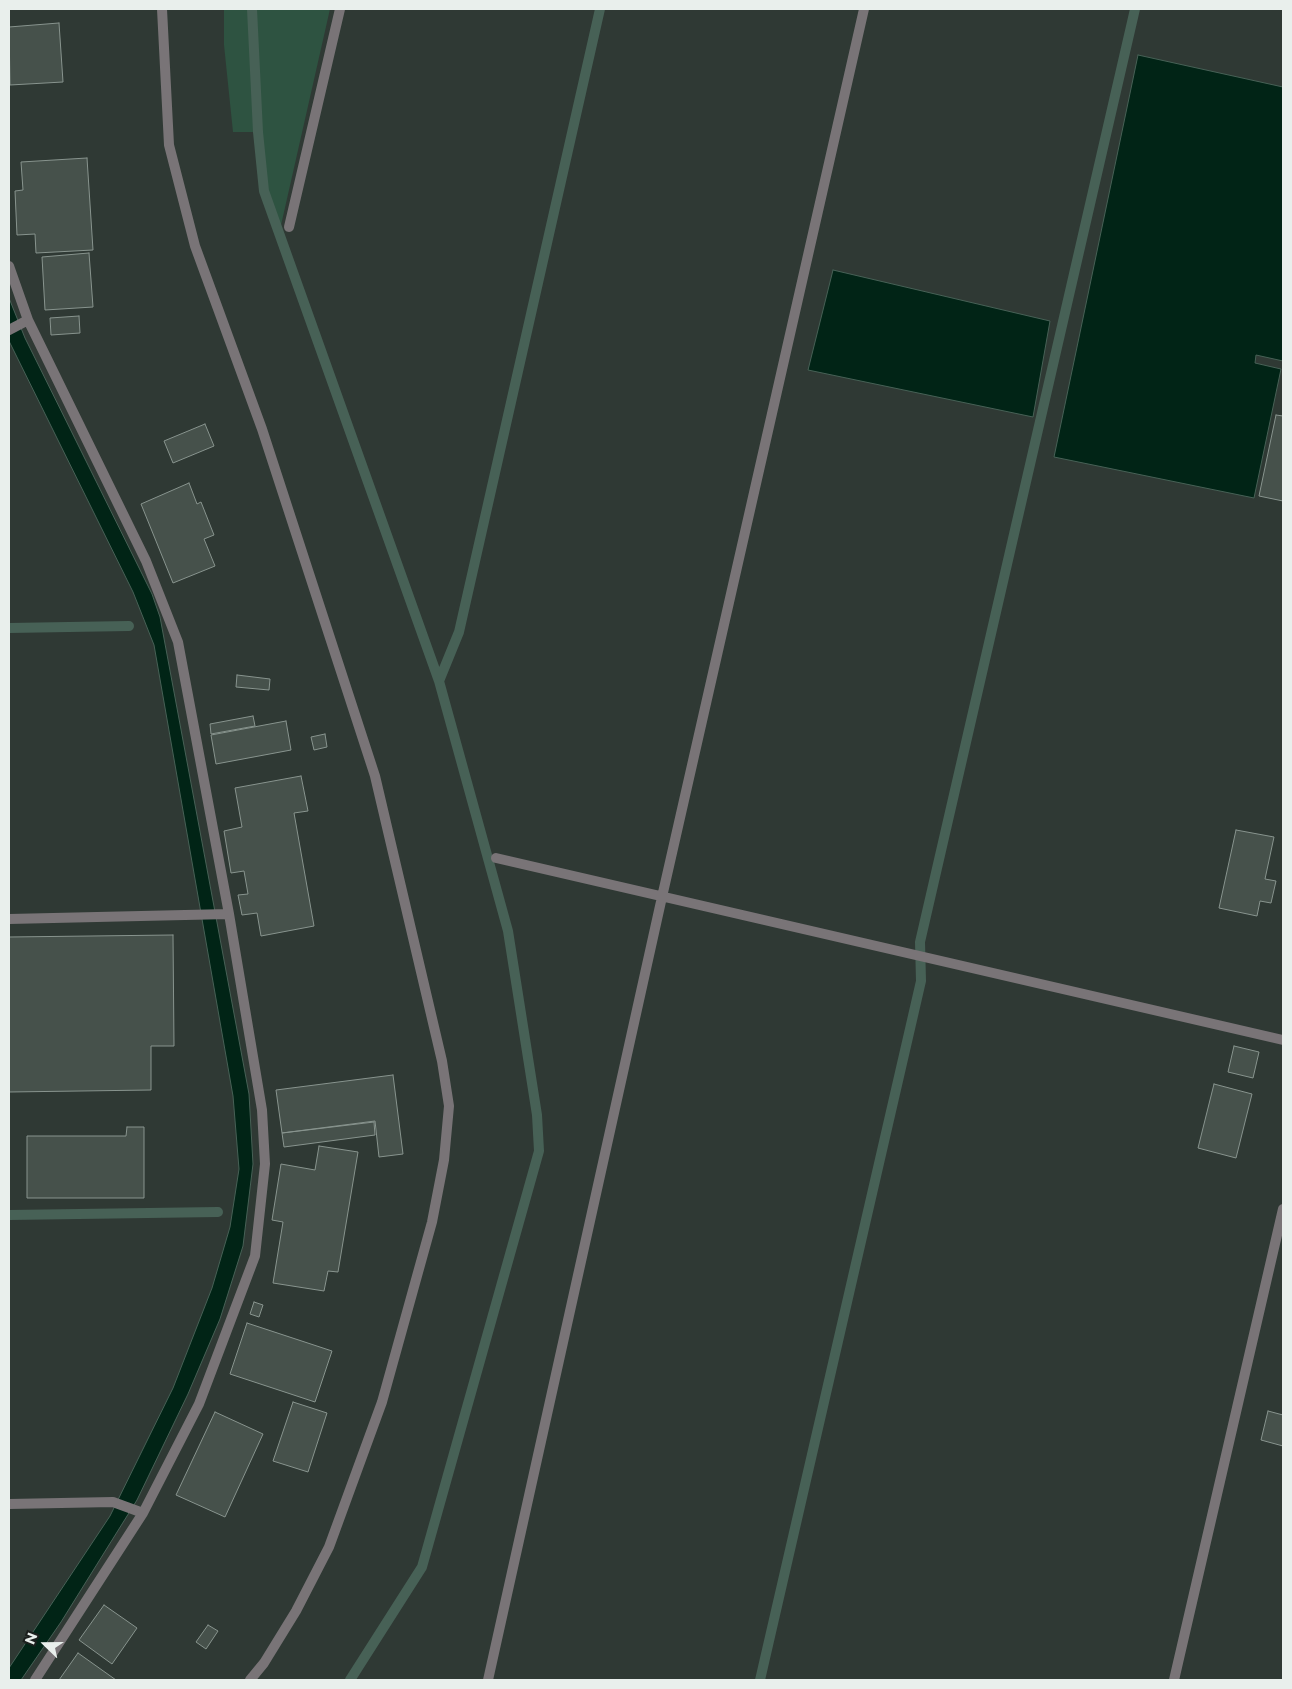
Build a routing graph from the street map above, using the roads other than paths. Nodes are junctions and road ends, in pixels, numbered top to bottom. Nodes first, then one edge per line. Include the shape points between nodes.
1 (162, 9) edge
2 (340, 9) edge
3 (864, 9) edge
4 (290, 227) dead end
5 (9, 266) edge
6 (25, 322) junction
7 (9, 330) edge
8 (496, 858) dead end
9 (662, 897) junction
10 (224, 914) junction
11 (9, 918) edge
12 (1283, 1040) edge
13 (1283, 1209) edge
14 (9, 1504) edge
15 (138, 1512) junction
16 (35, 1680) edge
17 (250, 1680) edge
18 (488, 1680) edge
19 (1174, 1680) edge

1 - 17 street via 169,145 195,246 262,429 374,776 442,1060 448,1106 444,1160 432,1222 382,1402 329,1547 296,1611
2 - 4 street
3 - 9 street
5 - 6 street
6 - 7 street
6 - 10 street via 146,560 178,642
8 - 9 street
9 - 12 street
9 - 18 street
10 - 11 street
10 - 15 street via 262,1110 264,1164 254,1256 200,1404
13 - 19 street
14 - 15 street via 114,1502
15 - 16 street

